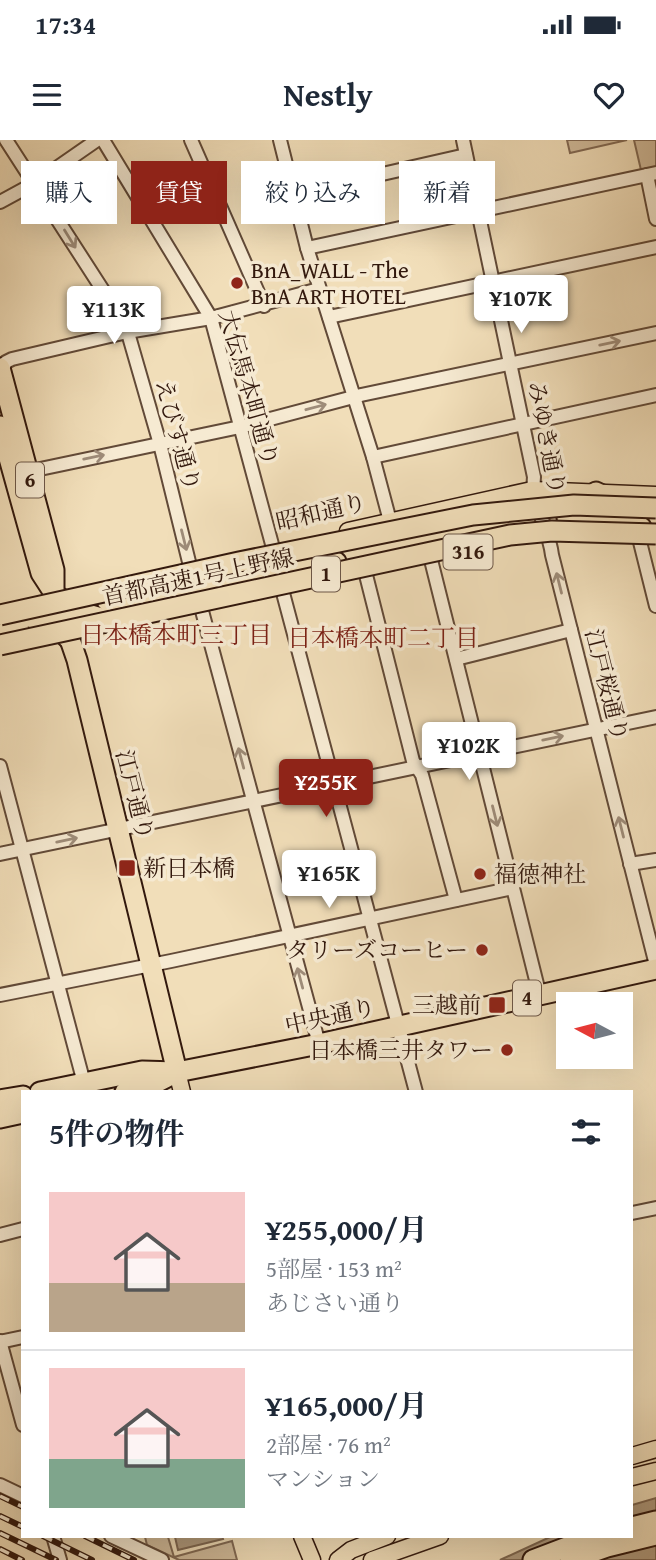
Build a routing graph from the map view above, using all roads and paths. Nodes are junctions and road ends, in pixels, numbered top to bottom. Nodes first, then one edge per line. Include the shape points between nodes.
1 (6, 140) edge
2 (97, 140) edge
3 (103, 140) edge
4 (191, 140) edge
5 (280, 140) edge
6 (463, 140) edge
7 (466, 155) junction
8 (67, 161) edge
9 (285, 161) edge
10 (467, 161) edge
11 (21, 162) edge
12 (385, 173) edge
13 (651, 174) edge
14 (21, 191) edge
15 (0, 202) edge
16 (495, 207) edge
17 (656, 219) edge
18 (60, 224) edge
19 (301, 224) edge
20 (418, 224) edge
21 (481, 224) edge
22 (656, 247) edge
23 (307, 248) junction
24 (493, 281) junction
25 (319, 289) junction
26 (264, 306) junction
27 (329, 317) junction
28 (211, 318) junction
29 (127, 332) junction
30 (656, 333) edge
31 (510, 364) junction
32 (1, 370) edge
33 (656, 395) edge
34 (353, 397) junction
35 (522, 425) junction
36 (0, 426) edge
37 (240, 427) junction
38 (159, 444) junction
39 (373, 457) junction
40 (14, 473) edge
41 (533, 490) junction
42 (596, 492) junction
43 (656, 495) edge
44 (656, 508) edge
45 (656, 516) edge
46 (390, 521) junction
47 (354, 529) junction
48 (652, 537) edge
49 (550, 538) junction
50 (273, 548) junction
51 (431, 560) junction
52 (190, 566) junction
53 (366, 575) junction
54 (282, 584) junction
55 (54, 593) junction
56 (0, 606) edge
57 (656, 606) edge
58 (202, 611) junction
59 (6, 623) edge
60 (134, 625) junction
61 (571, 630) junction
62 (70, 640) junction
63 (0, 645) edge
64 (0, 654) edge
65 (456, 659) junction
66 (656, 717) edge
67 (596, 729) junction
68 (480, 754) junction
69 (0, 766) edge
70 (418, 767) junction
71 (334, 785) junction
72 (253, 802) junction
73 (118, 830) junction
74 (22, 849) junction
75 (0, 854) edge
76 (656, 860) edge
77 (630, 864) junction
78 (513, 888) junction
79 (456, 900) junction
80 (370, 919) junction
81 (289, 936) junction
82 (151, 964) junction
83 (656, 967) edge
84 (58, 983) junction
85 (0, 995) edge
86 (540, 996) junction
87 (397, 1027) junction
88 (319, 1044) junction
89 (177, 1072) junction
90 (84, 1083) junction
91 (50, 1090) edge
92 (136, 1090) edge
93 (182, 1090) edge
94 (415, 1090) edge
95 (21, 1096) edge
96 (0, 1100) edge
97 (21, 1113) edge
98 (0, 1118) edge
99 (656, 1208) edge
100 (633, 1213) edge
101 (21, 1230) edge
102 (0, 1235) edge
103 (21, 1337) edge
104 (0, 1341) edge
105 (21, 1417) edge
106 (656, 1449) edge
107 (633, 1456) edge
108 (656, 1471) edge
109 (633, 1477) edge
110 (0, 1485) edge
111 (21, 1495) edge
112 (656, 1521) edge
113 (633, 1527) edge
114 (656, 1535) edge
115 (54, 1538) edge
116 (115, 1538) edge
117 (141, 1538) edge
118 (382, 1538) edge
119 (434, 1538) edge
120 (591, 1538) edge
121 (144, 1551) junction
122 (60, 1560) edge
123 (162, 1560) edge
124 (338, 1560) edge
125 (372, 1560) edge
126 (533, 1560) edge
127 (570, 1560) edge

1 - 11 street, えびす通り
2 - 8 street
3 - 28 street, 大伝馬本町通り
4 - 26 street
5 - 9 street
6 - 7 street, みゆき通り
7 - 10 street, みゆき通り
7 - 12 street
13 - 16 street
13 - 17 street
14 - 15 street
18 -> 29 street, えびす通り
19 - 23 street
20 - 23 street
21 - 24 street, みゆき通り
22 - 24 street
23 - 25 street
24 - 27 street
24 - 31 street, みゆき通り
25 - 26 street
25 - 27 street
26 - 28 street
27 - 34 street
28 - 29 street
28 - 37 street, 大伝馬本町通り
29 - 32 street via 12,359
29 - 38 street, えびす通り
31 -> 30 street
31 - 34 street
31 - 35 street, みゆき通り
32 - 40 highway, 江戸通り / 6
33 - 35 street
37 -> 34 street
34 - 39 street
35 - 39 street
35 - 41 street, みゆき通り
36 - 40 highway, 江戸通り / 6
37 - 38 street
37 - 50 street, 大伝馬本町通り
40 -> 38 street
38 -> 52 street, えびす通り
39 - 46 street
40 - 55 highway, 江戸通り / 6 via 54,570
41 - 42 main road, 昭和通り / 316
41 - 46 main road, 昭和通り / 316
41 - 49 street, みゆき通り
42 - 43 main road, 昭和通り / 316
42 - 45 highway
44 - 59 highway, 首都高速1号上野線 / 1, bridge via 574,505 472,515 372,534
46 - 47 main road, 昭和通り / 316
47 - 50 main road, 昭和通り / 316
47 - 54 highway via 280,565 107,606
48 - 49 main road, 316
48 - 54 highway via 592,520 531,520 335,562
48 - 57 street
48 - 63 highway, 首都高速1号上野線 / 1, bridge via 552,531 510,535
49 - 51 main road, 316
61 -> 49 street, 江戸桜通り
50 - 52 main road, 昭和通り / 316
51 - 53 main road, 316
51 - 65 street
52 - 55 main road, 昭和通り / 316
53 - 54 highway via 321,573
53 - 70 street
54 - 58 main road
54 - 71 street
55 - 56 highway, 昭和通り
55 - 60 highway via 80,612
55 - 62 highway, 江戸通り
58 - 60 main road
72 -> 58 street
59 - 62 highway via 42,619
60 - 62 main road
61 - 65 street
61 - 67 street, 江戸桜通り
62 - 64 highway
62 - 73 highway, 江戸通り
65 - 68 street
66 - 67 street
68 -> 67 street
77 -> 67 street, 江戸桜通り
68 - 70 street
68 -> 78 street
69 - 74 street
70 - 71 street
70 - 79 street
71 - 72 street
71 - 80 street
72 - 73 street
72 - 81 street
74 -> 73 street
73 - 82 highway, 江戸通り
74 - 75 street
74 - 84 street
76 - 77 street
77 - 83 street, 江戸桜通り
78 - 79 street
78 - 86 street
79 - 80 street
80 - 81 street
80 - 87 street
81 - 82 street
88 -> 81 street
82 - 84 street
82 - 89 highway, 江戸通り
83 - 86 highway, 中央通り / 4
84 - 85 street
84 - 90 street
86 - 87 highway, 中央通り / 4
87 - 88 highway, 中央通り / 4
87 - 94 street
88 - 89 highway, 中央通り / 4
89 - 90 highway, 中央通り via 142,1071
89 - 92 highway, 中央通り
89 - 93 main road, 江戸通り
90 - 91 highway, 中央通り
95 - 96 highway
97 - 98 highway
99 - 100 street
101 - 102 street
103 - 104 street
104 - 105 street
106 - 107 main road
108 - 109 main road
110 - 111 street
112 - 113 highway
114 - 127 highway
115 - 122 street
116 - 121 street
117 - 121 street
118 - 124 main road
119 - 125 main road
120 - 126 highway
121 - 123 street

